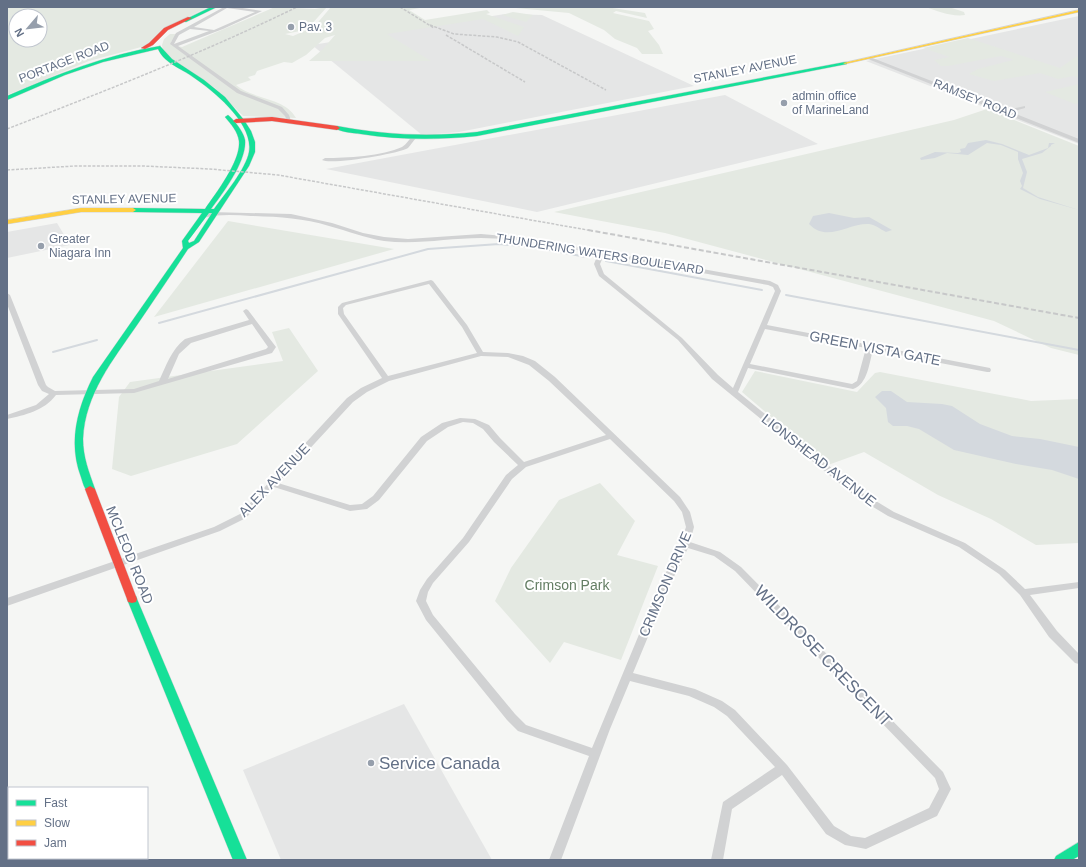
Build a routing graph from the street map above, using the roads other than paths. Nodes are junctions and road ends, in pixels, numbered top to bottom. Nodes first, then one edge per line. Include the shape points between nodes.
1 (227, 7) edge
2 (256, 7) edge
3 (260, 8) edge
4 (216, 9) edge
5 (1079, 11) edge
6 (189, 22) junction
7 (215, 31) junction
8 (174, 46) junction
9 (158, 47) junction
10 (870, 58) junction
11 (70, 71) junction
12 (9, 95) edge
13 (1023, 107) dead end
14 (1006, 112) junction
15 (289, 120) junction
16 (238, 121) junction
17 (308, 123) junction
18 (414, 138) junction
19 (1079, 141) edge
20 (325, 160) dead end
21 (246, 166) junction
22 (223, 186) junction
23 (160, 209) junction
24 (211, 213) junction
25 (7, 222) edge
26 (7, 227) edge
27 (601, 254) junction
28 (7, 295) edge
29 (246, 311) dead end
30 (253, 321) junction
31 (763, 326) junction
32 (870, 347) junction
33 (481, 354) junction
34 (747, 366) junction
35 (987, 370) dead end
36 (386, 379) junction
37 (162, 383) junction
38 (90, 391) junction
39 (734, 392) junction
40 (54, 393) junction
41 (7, 417) edge
42 (612, 436) junction
43 (523, 465) junction
44 (272, 484) junction
45 (685, 544) junction
46 (117, 563) junction
47 (1079, 585) edge
48 (1023, 593) junction
49 (7, 602) edge
50 (1079, 660) edge
51 (627, 676) junction
52 (596, 754) junction
53 (783, 768) junction
54 (1079, 848) edge
55 (240, 860) edge
56 (555, 860) edge
57 (716, 860) edge
58 (1061, 860) edge

1 - 4 street
1 - 7 street via 260,11
2 - 3 street
4 - 6 main road
4 - 9 main road via 170,32
5 - 10 main road, STANLEY AVENUE
6 - 7 street
6 - 8 street via 172,41
6 - 9 main road via 165,32 158,40
6 - 11 main road via 166,29 147,46 101,57
7 - 8 street
8 - 15 street via 238,92 280,108
9 - 11 main road, PORTAGE ROAD via 110,56
9 - 16 main road via 165,57 215,91
10 - 14 street, RAMSEY ROAD
10 - 18 main road, STANLEY AVENUE via 488,130 446,137
11 - 12 main road, PORTAGE ROAD
13 - 14 street
14 - 19 street, RAMSEY ROAD
15 - 16 main road, STANLEY AVENUE
15 - 17 main road, STANLEY AVENUE
16 - 21 main road via 249,131 252,141 252,151
16 - 22 main road via 242,148 238,161
17 - 18 main road, STANLEY AVENUE via 379,136
17 - 21 main road via 278,123 260,128 256,132 254,155
18 - 20 street via 397,150 340,160
21 - 24 main road
22 - 23 main road via 199,203
22 - 24 main road
23 - 24 main road, STANLEY AVENUE
23 - 25 main road, STANLEY AVENUE via 81,210
24 - 26 main road, STANLEY AVENUE via 90,214
24 - 27 street, THUNDERING WATERS BOULEVARD via 291,216 384,239 416,241 502,237
24 - 38 main road, MCLEOD ROAD via 196,242 186,248 106,363
27 - 31 street, THUNDERING WATERS BOULEVARD via 775,285 778,290
27 - 39 street, LIONSHEAD AVENUE via 597,264 601,275 680,339 706,369
28 - 40 street via 42,385
29 - 30 street
30 - 37 street via 182,344
30 - 37 street via 272,347 269,352
31 - 32 street, GREEN VISTA GATE
31 - 34 street
32 - 34 street via 860,382 853,387
32 - 35 street, GREEN VISTA GATE
33 - 36 street, ALEX AVENUE
33 - 36 street via 465,326 431,282 344,304 340,308 341,314
33 - 42 street, CRIMSON DRIVE via 508,355 532,363
34 - 39 street
36 - 44 street, ALEX AVENUE via 350,400
37 - 38 street via 134,391
38 - 40 street
38 - 46 main road, MCLEOD ROAD via 80,424 80,461
39 - 48 street, LIONSHEAD AVENUE via 866,499 891,514 975,552 1002,572
40 - 41 street via 40,406
42 - 43 street
42 - 45 street, CRIMSON DRIVE via 677,499 686,512 690,527
43 - 44 street via 486,427 475,421 463,420 446,425 424,439 376,498 364,507 350,508
43 - 52 street via 503,484 466,540 430,581 421,601 429,617 510,717 522,728
44 - 46 street, ALEX AVENUE via 243,516 217,529
45 - 51 street, CRIMSON DRIVE via 662,591
45 - 53 street, WILDROSE CRESCENT via 717,554 738,569 939,775 945,789 933,812 866,844 849,841 830,830
46 - 49 street, ALEX AVENUE
46 - 55 main road, MCLEOD ROAD
47 - 48 street
48 - 50 street, LIONSHEAD AVENUE via 1053,634
51 - 52 street, CRIMSON DRIVE
51 - 53 street via 691,692 718,704 731,712
52 - 56 street, CRIMSON DRIVE
53 - 57 street via 727,806
54 - 58 main road

